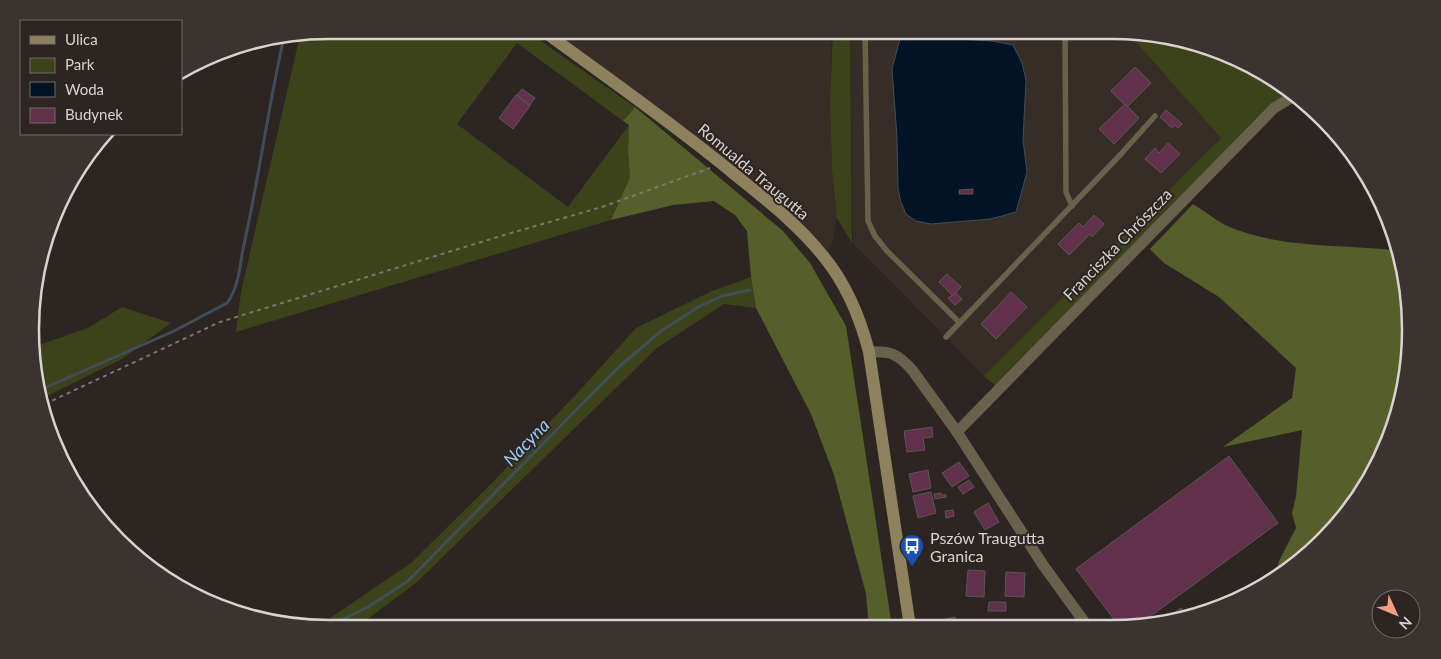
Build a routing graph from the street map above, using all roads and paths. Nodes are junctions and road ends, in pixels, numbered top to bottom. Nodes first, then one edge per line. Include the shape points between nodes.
1 (554, 39) edge
2 (865, 39) edge
3 (1065, 39) edge
4 (1288, 99) edge
5 (1155, 116) dead end
6 (721, 163) junction
7 (1072, 206) junction
8 (959, 322) junction
9 (946, 337) dead end
10 (869, 352) junction
11 (48, 402) edge
12 (957, 432) junction
13 (909, 620) edge
14 (1083, 620) edge

1 - 6 street, Romualda Traugutta
2 - 8 lane via 868,220 875,236 887,250
3 - 7 lane via 1066,192
4 - 12 street, Franciszka Chrószcza via 1274,108
5 - 7 lane
6 - 10 street, Romualda Traugutta via 789,218 825,258 855,306
6 - 11 path via 602,207 220,322
7 - 8 lane
8 - 9 lane
10 - 12 street via 892,353 906,363
10 - 13 street, Romualda Traugutta
12 - 14 street via 1043,565

